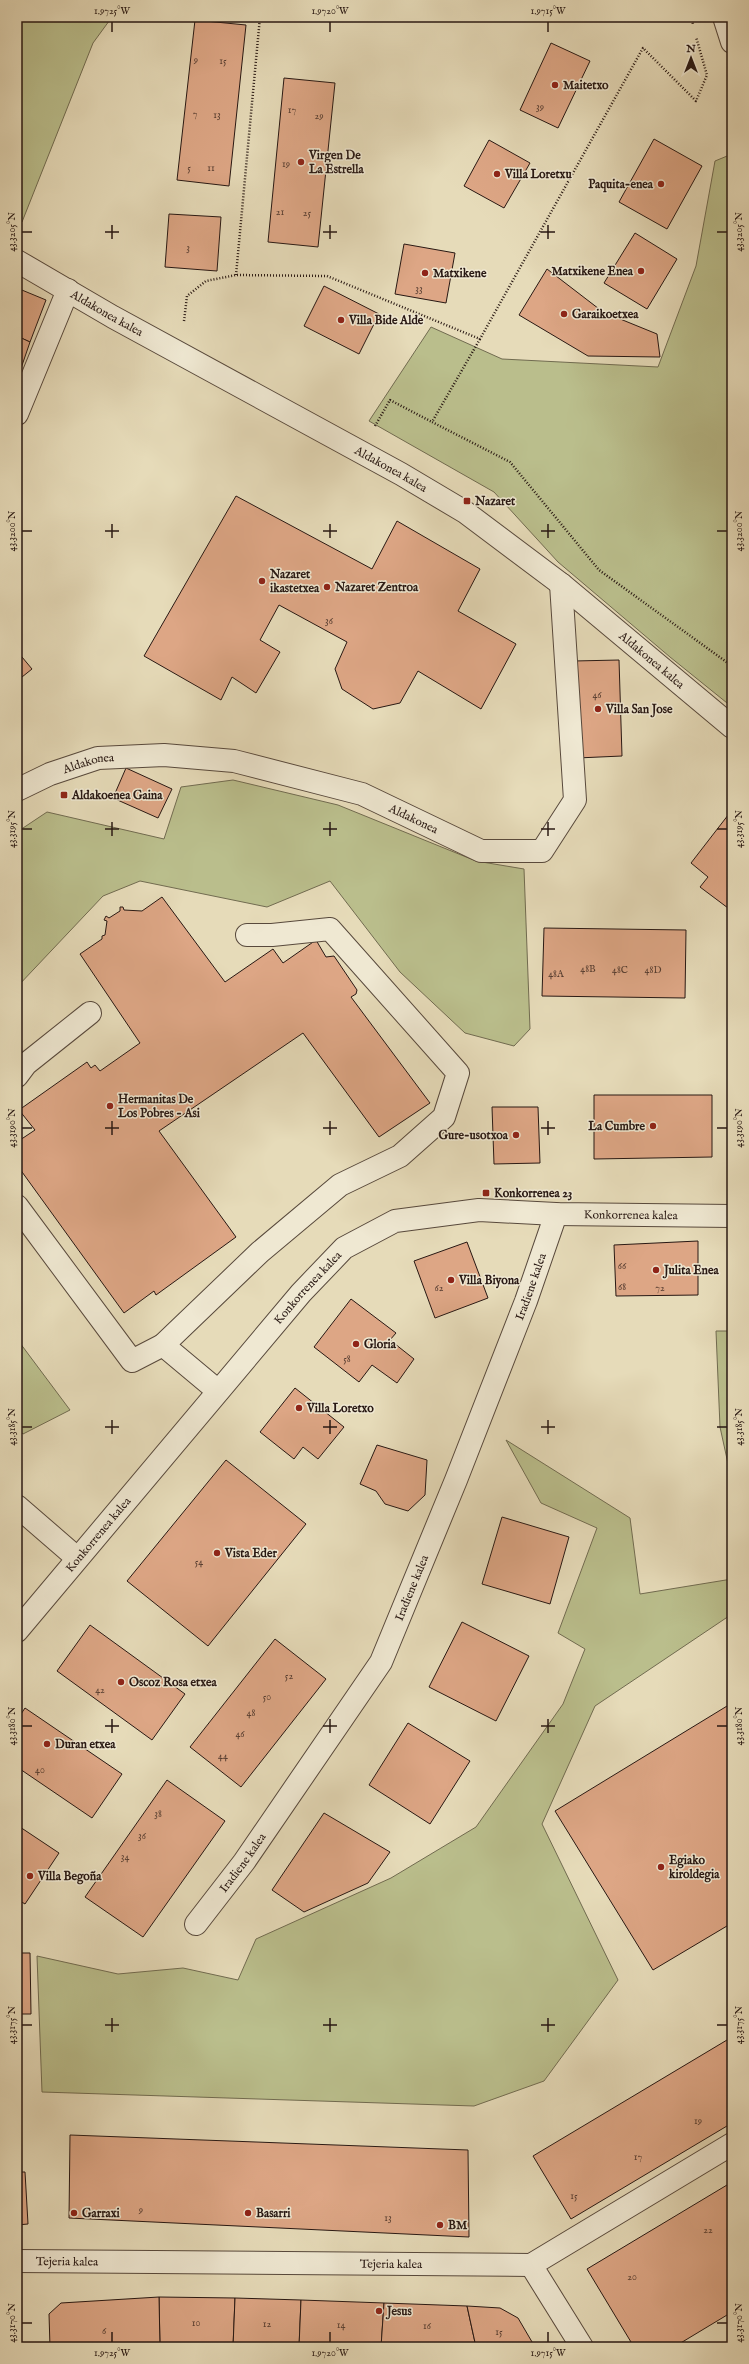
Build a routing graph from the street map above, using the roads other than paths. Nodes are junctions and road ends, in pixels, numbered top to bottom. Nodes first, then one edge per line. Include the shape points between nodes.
1 (724, 17) edge
2 (732, 42) edge
3 (17, 261) edge
4 (68, 290) junction
5 (17, 414) edge
6 (561, 584) junction
7 (732, 727) edge
8 (17, 790) edge
9 (247, 935) dead end
10 (90, 1013) dead end
11 (17, 1076) edge
12 (17, 1206) edge
13 (556, 1214) junction
14 (732, 1216) edge
15 (163, 1345) junction
16 (218, 1391) junction
17 (17, 1506) edge
18 (77, 1558) junction
19 (17, 1631) edge
20 (196, 1924) dead end
21 (732, 2144) edge
22 (17, 2261) edge
23 (531, 2265) junction
24 (582, 2347) edge

1 - 2 street
3 - 4 street, Aldakonea kalea
4 - 5 street
4 - 6 street, Aldakonea kalea via 465,512
6 - 7 street, Aldakonea kalea
6 - 8 street, Aldakonea via 575,800 542,851 481,851 362,794 234,761 164,755 98,758 50,774
9 - 15 street via 330,929 458,1073 444,1117 400,1156 340,1185 260,1252
10 - 11 street via 26,1064
12 - 15 street via 132,1361
13 - 14 street, Konkorrenea kalea
13 - 16 street, Konkorrenea kalea via 479,1210 395,1221 344,1248 301,1293
13 - 20 street, Iradiene kalea via 526,1302 381,1662 244,1862
15 - 16 street
16 - 18 street, Konkorrenea kalea
17 - 18 street
18 - 19 street, Konkorrenea kalea
21 - 23 street
22 - 23 street, Tejeria kalea
23 - 24 street

